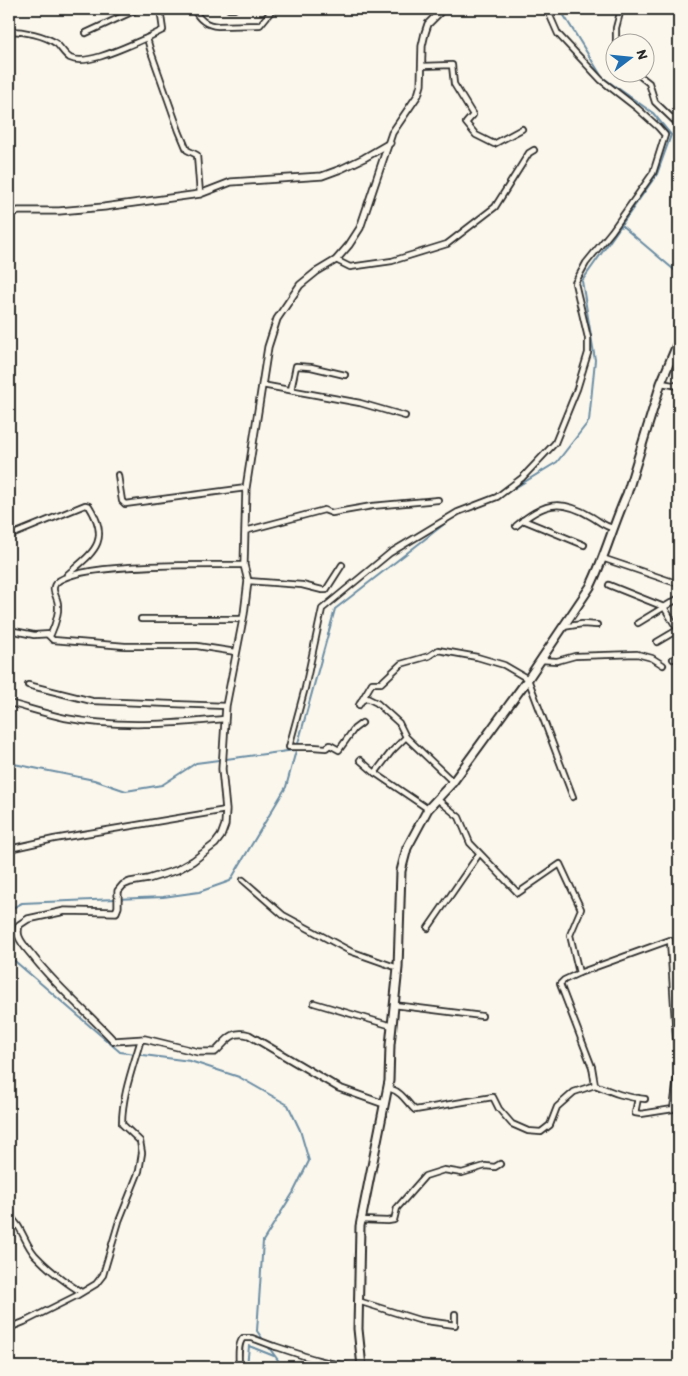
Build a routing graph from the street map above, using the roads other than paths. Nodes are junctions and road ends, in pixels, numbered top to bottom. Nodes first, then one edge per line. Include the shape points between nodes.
1 (138, 9) edge
2 (160, 9) edge
3 (194, 9) edge
4 (228, 9) edge
5 (234, 9) edge
6 (273, 9) edge
7 (443, 9) edge
8 (547, 9) edge
9 (621, 9) edge
10 (9, 31) edge
11 (86, 32) dead end
12 (616, 32) edge
13 (148, 38) junction
14 (422, 66) junction
15 (648, 82) edge
16 (679, 125) edge
17 (522, 129) dead end
18 (390, 143) junction
19 (534, 150) dead end
20 (200, 194) junction
21 (9, 213) edge
22 (336, 260) junction
23 (679, 340) edge
24 (677, 355) edge
25 (345, 376) dead end
26 (661, 383) junction
27 (262, 385) junction
28 (679, 386) edge
29 (291, 390) junction
30 (404, 416) dead end
31 (118, 476) dead end
32 (246, 488) junction
33 (438, 500) dead end
34 (523, 520) junction
35 (516, 526) dead end
36 (613, 528) junction
37 (245, 532) junction
38 (9, 536) edge
39 (584, 545) dead end
40 (602, 558) junction
41 (244, 564) junction
42 (342, 565) dead end
43 (65, 576) junction
44 (248, 581) junction
45 (679, 584) edge
46 (608, 585) dead end
47 (679, 598) edge
48 (664, 607) junction
49 (141, 619) dead end
50 (243, 619) junction
51 (638, 623) dead end
52 (597, 625) dead end
53 (562, 627) junction
54 (9, 630) edge
55 (678, 630) edge
56 (48, 635) junction
57 (657, 642) dead end
58 (236, 652) junction
59 (679, 656) edge
60 (673, 659) dead end
61 (540, 660) junction
62 (663, 665) dead end
63 (528, 679) junction
64 (28, 685) dead end
65 (9, 703) edge
66 (226, 706) junction
67 (225, 720) junction
68 (362, 723) dead end
69 (406, 737) junction
70 (360, 760) dead end
71 (375, 773) junction
72 (453, 782) junction
73 (573, 797) dead end
74 (438, 799) junction
75 (428, 809) junction
76 (226, 810) junction
77 (9, 849) edge
78 (479, 854) junction
79 (243, 880) dead end
80 (428, 928) dead end
81 (398, 968) junction
82 (579, 973) junction
83 (314, 1003) dead end
84 (394, 1005) junction
85 (482, 1016) dead end
86 (392, 1026) junction
87 (141, 1039) junction
88 (389, 1082) junction
89 (595, 1085) junction
90 (638, 1098) junction
91 (644, 1099) dead end
92 (384, 1104) junction
93 (500, 1164) dead end
94 (9, 1216) edge
95 (360, 1220) junction
96 (81, 1292) junction
97 (358, 1302) junction
98 (455, 1314) dead end
99 (9, 1328) edge
100 (238, 1367) edge
101 (362, 1367) edge

1 - 11 street
2 - 13 street via 163,30
3 - 6 street via 202,21 211,26 254,26 260,24
4 - 5 street
7 - 14 street via 424,33
8 - 68 street via 558,34 600,80 665,135 653,174 575,283 588,338 588,354 555,443 522,478 497,497 458,512 390,553 322,609 289,747 326,748 330,745 339,750
9 - 12 street
10 - 13 street via 43,37 71,58 88,60
13 - 20 street via 179,131 187,150 197,155
14 - 17 street via 452,65 454,84 473,115 466,123 476,135 494,144
14 - 18 street via 418,95 392,133
15 - 16 street via 655,102
18 - 20 street via 322,176 231,182
18 - 22 street via 360,228
19 - 22 street via 495,207 447,244 392,261 350,268
20 - 21 street via 104,207
22 - 27 street via 300,285 277,318
23 - 24 main road
24 - 26 main road
25 - 29 street via 296,366
26 - 28 street
26 - 36 main road via 627,494
27 - 29 street
27 - 32 street
29 - 30 street via 360,403
31 - 32 street via 122,501 126,504
32 - 37 street
33 - 37 street via 372,506 332,514 324,510
34 - 35 street
34 - 36 street via 539,509 559,505
34 - 39 street
36 - 40 main road
37 - 41 street
38 - 43 street via 89,506 95,518 98,545
40 - 45 street
40 - 53 main road via 590,587
41 - 43 street via 104,568
41 - 44 street
42 - 44 street via 326,590
43 - 56 street via 54,587 58,606 56,623
44 - 50 street
46 - 48 street
47 - 48 street
48 - 51 street
48 - 55 street
49 - 50 street
50 - 58 street
52 - 53 street
53 - 61 main road
54 - 56 street
55 - 57 street
56 - 58 street via 53,640 126,646 196,646
58 - 66 street
59 - 60 street
61 - 62 street via 557,662 575,656 637,654
61 - 63 main road
63 - 69 street via 504,665 438,650 401,664 380,683 372,684 360,703 367,698 377,703 398,723
63 - 72 main road
63 - 73 street
64 - 66 street via 92,701
65 - 67 street via 66,718 111,723 169,724
66 - 67 street
67 - 76 street
69 - 71 street
69 - 72 street
70 - 71 street
71 - 75 street
72 - 74 main road
74 - 75 main road
74 - 78 street via 459,817 470,843
75 - 81 main road via 407,848 401,871
76 - 77 street
76 - 87 street via 221,836 207,852 177,870 123,884 118,891 116,912 65,911 28,919 19,925 20,939 57,986 114,1041
78 - 80 street
78 - 82 street via 518,893 560,864 581,910 570,934
79 - 81 street via 283,916 350,951
81 - 84 main road
82 - 89 street via 560,984 592,1068
82 - 90 street via 670,940 678,1071 673,1109 635,1113
83 - 86 street
84 - 85 street
84 - 86 main road
86 - 88 main road
87 - 92 street via 198,1052 215,1052 239,1032 338,1088
87 - 96 street via 122,1124 140,1141 139,1171 119,1222 104,1275
88 - 89 street via 391,1089 398,1091 415,1110 493,1097 512,1124 534,1132 541,1132 550,1125 557,1107 574,1092
88 - 92 main road
89 - 90 street
90 - 91 street
92 - 95 main road
93 - 95 street via 462,1173 444,1170 425,1176 397,1208 394,1220
94 - 96 street via 16,1221 34,1254 64,1282
95 - 97 main road
96 - 99 street
97 - 98 street via 419,1320 455,1325
97 - 101 main road
100 - 101 street via 240,1341 252,1338 308,1358 346,1367

